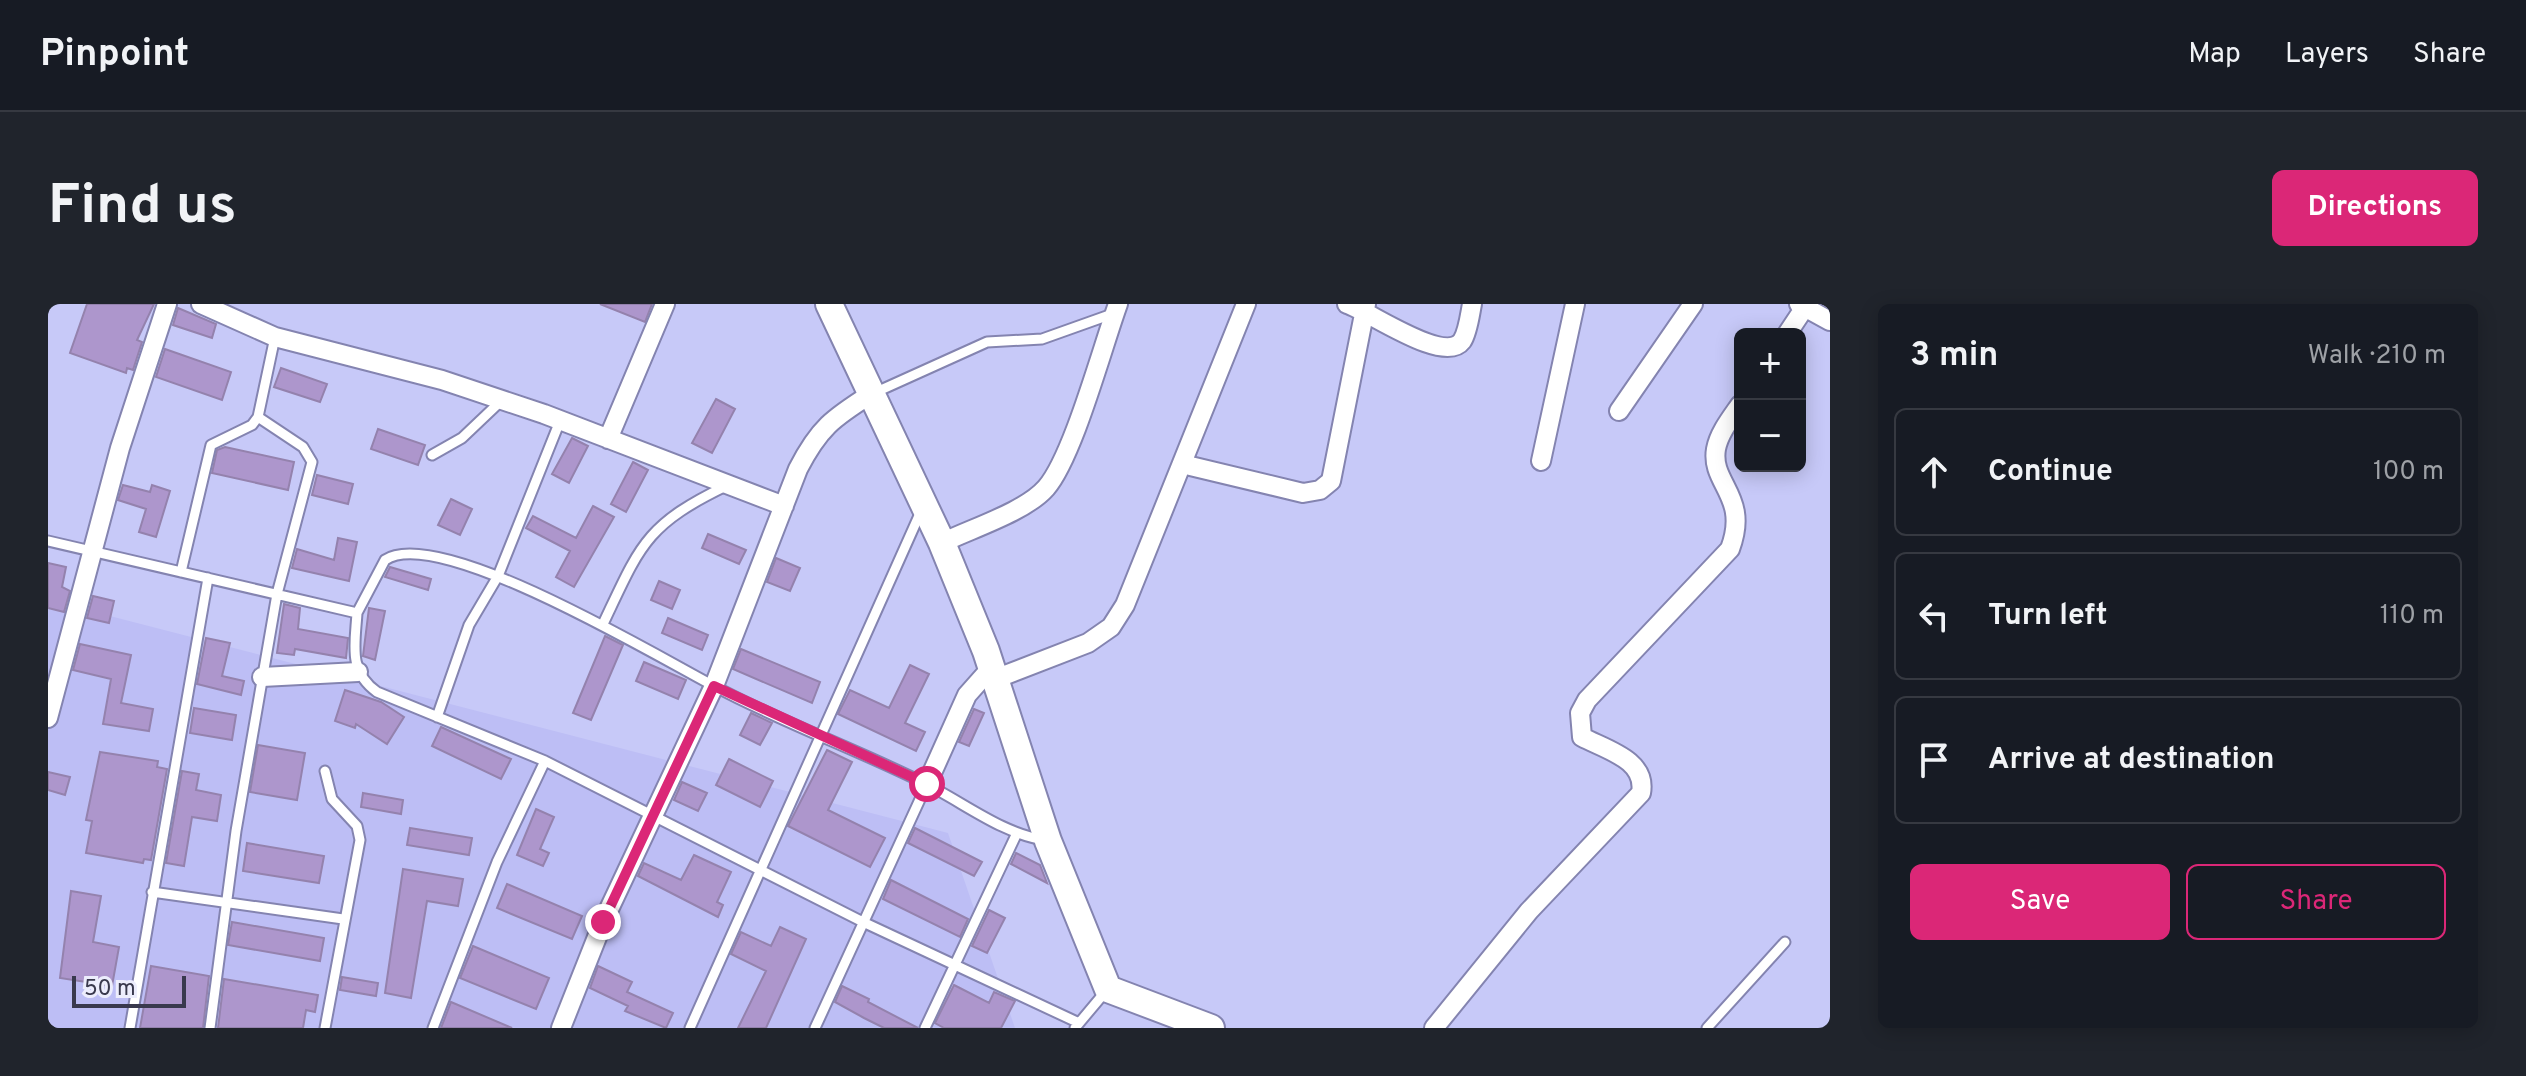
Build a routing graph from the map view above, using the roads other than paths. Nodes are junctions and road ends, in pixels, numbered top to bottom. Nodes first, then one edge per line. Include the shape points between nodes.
1 (167, 304) edge
2 (201, 304) edge
3 (665, 304) edge
4 (829, 304) edge
5 (1246, 304) edge
6 (1472, 304) edge
7 (1575, 304) edge
8 (1693, 304) edge
9 (1359, 306) edge
10 (1802, 306) edge
11 (1116, 308) edge
12 (1830, 321) edge
13 (1790, 328) edge
14 (275, 337) junction
15 (871, 394) junction
16 (502, 400) junction
17 (1619, 411) dead end
18 (1734, 414) edge
19 (258, 417) junction
20 (560, 421) junction
21 (608, 439) junction
22 (432, 455) dead end
23 (1541, 461) dead end
24 (1182, 464) junction
25 (729, 485) junction
26 (924, 505) junction
27 (784, 506) junction
28 (48, 541) edge
29 (942, 543) junction
30 (93, 550) junction
31 (181, 572) junction
32 (498, 576) junction
33 (208, 578) junction
34 (277, 594) junction
35 (357, 613) junction
36 (603, 624) junction
37 (358, 672) junction
38 (993, 674) junction
39 (262, 677) junction
40 (714, 686) junction
41 (437, 717) junction
42 (48, 718) edge
43 (822, 734) junction
44 (545, 761) junction
45 (325, 771) dead end
46 (927, 784) junction
47 (652, 818) junction
48 (1017, 833) junction
49 (1048, 841) junction
50 (758, 870) junction
51 (152, 892) junction
52 (226, 901) junction
53 (343, 919) junction
54 (863, 922) junction
55 (1785, 942) dead end
56 (954, 964) junction
57 (1108, 989) junction
58 (1077, 1026) edge
59 (130, 1028) edge
60 (210, 1028) edge
61 (325, 1028) edge
62 (433, 1028) edge
63 (561, 1028) edge
64 (690, 1028) edge
65 (815, 1028) edge
66 (925, 1028) edge
67 (1211, 1028) edge
68 (1434, 1028) edge
69 (1707, 1028) edge

1 - 30 street
2 - 14 street
3 - 21 street
4 - 15 street
5 - 24 street
6 - 9 street via 1462,341 1452,348 1417,340
7 - 23 street
8 - 17 street
9 - 24 street via 1331,481 1303,493
10 - 12 street
10 - 13 street
11 - 15 lane via 1042,339 987,342
11 - 29 street via 1067,450 1045,490
14 - 16 street
14 - 19 lane
15 - 26 street
15 - 27 street via 829,421 813,439
16 - 20 street
16 - 22 lane via 462,438
18 - 68 street via 1715,450 1737,512 1730,549 1580,713 1582,737 1639,770 1644,779 1641,793 1529,911
19 - 31 lane via 211,445
19 - 34 lane via 303,447 312,462
20 - 21 street
20 - 32 lane
21 - 25 street
24 - 38 street via 1125,605 1111,627 1088,643
25 - 27 street
25 - 36 lane via 683,507 640,546
26 - 29 street
26 - 43 lane
27 - 40 street
28 - 30 lane
29 - 38 street
30 - 31 lane
30 - 42 street
31 - 33 lane
32 - 35 lane via 416,555 391,556
32 - 36 lane
32 - 41 lane via 469,625
33 - 34 lane
33 - 51 lane
34 - 35 lane
34 - 39 lane
35 - 37 lane
36 - 40 lane
37 - 39 street
37 - 41 lane via 377,692
38 - 46 street via 967,695
38 - 49 street
39 - 52 lane
40 - 43 lane
40 - 47 street
41 - 44 lane
43 - 46 lane
43 - 50 lane
44 - 47 lane
44 - 62 lane via 497,862
45 - 53 lane via 332,799 357,826 360,840
46 - 48 lane
46 - 54 lane
47 - 50 lane
47 - 63 street
48 - 49 lane
48 - 56 lane
49 - 57 street
50 - 54 lane
50 - 64 lane
51 - 52 lane
51 - 59 lane
52 - 53 lane
52 - 60 lane
53 - 61 lane
54 - 56 lane
54 - 65 lane
55 - 69 lane
56 - 58 lane
56 - 66 lane
57 - 58 lane
57 - 67 street

